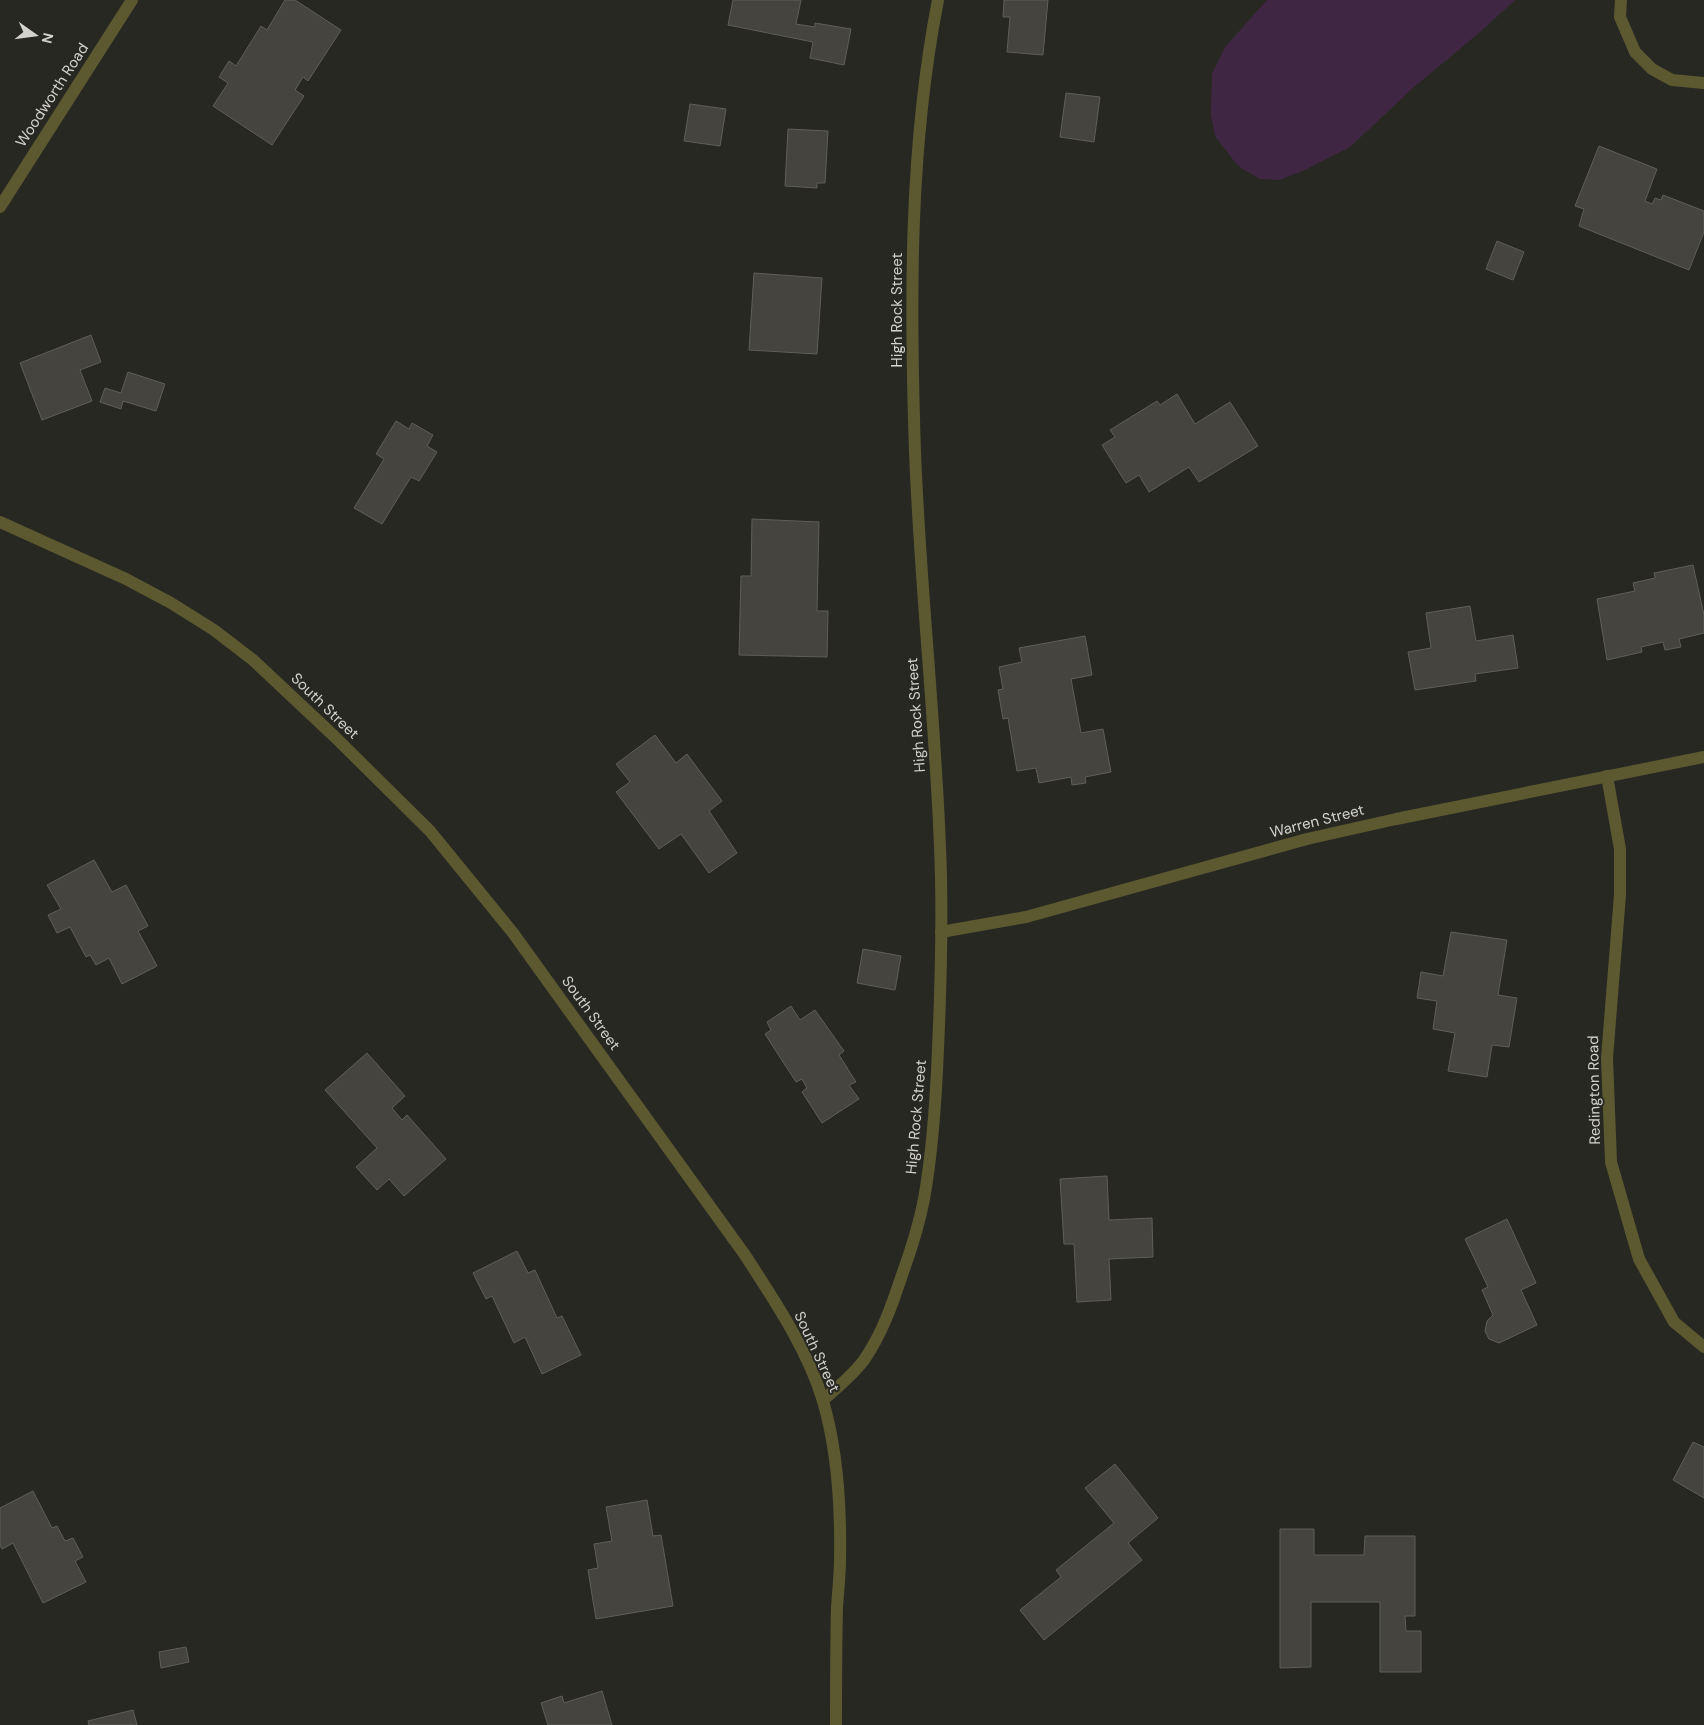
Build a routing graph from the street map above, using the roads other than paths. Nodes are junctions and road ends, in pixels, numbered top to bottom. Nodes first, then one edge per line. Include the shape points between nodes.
1 (132, 0) edge
2 (938, 0) edge
3 (1621, 0) edge
4 (1704, 83) edge
5 (0, 207) edge
6 (0, 522) edge
7 (1704, 757) edge
8 (1607, 776) junction
9 (941, 932) junction
10 (1704, 1347) edge
11 (823, 1400) junction
12 (836, 1725) edge

1 - 5 street, Woodworth Road
2 - 9 street, High Rock Street via 924,85 912,304 916,460 936,772
3 - 4 street via 1620,17 1634,52 1652,69 1672,80
6 - 11 street, South Street via 126,579 214,630 253,660 430,831 513,933 745,1255 797,1342
7 - 8 street, Warren Street
8 - 9 street, Warren Street via 1307,839 1026,916
8 - 10 street, Redington Road via 1620,849 1620,895 1607,1058 1611,1162 1639,1259 1674,1322
9 - 11 street, High Rock Street via 936,1095 923,1203 891,1309 878,1335 851,1376
11 - 12 street, South Street via 835,1456 839,1507

